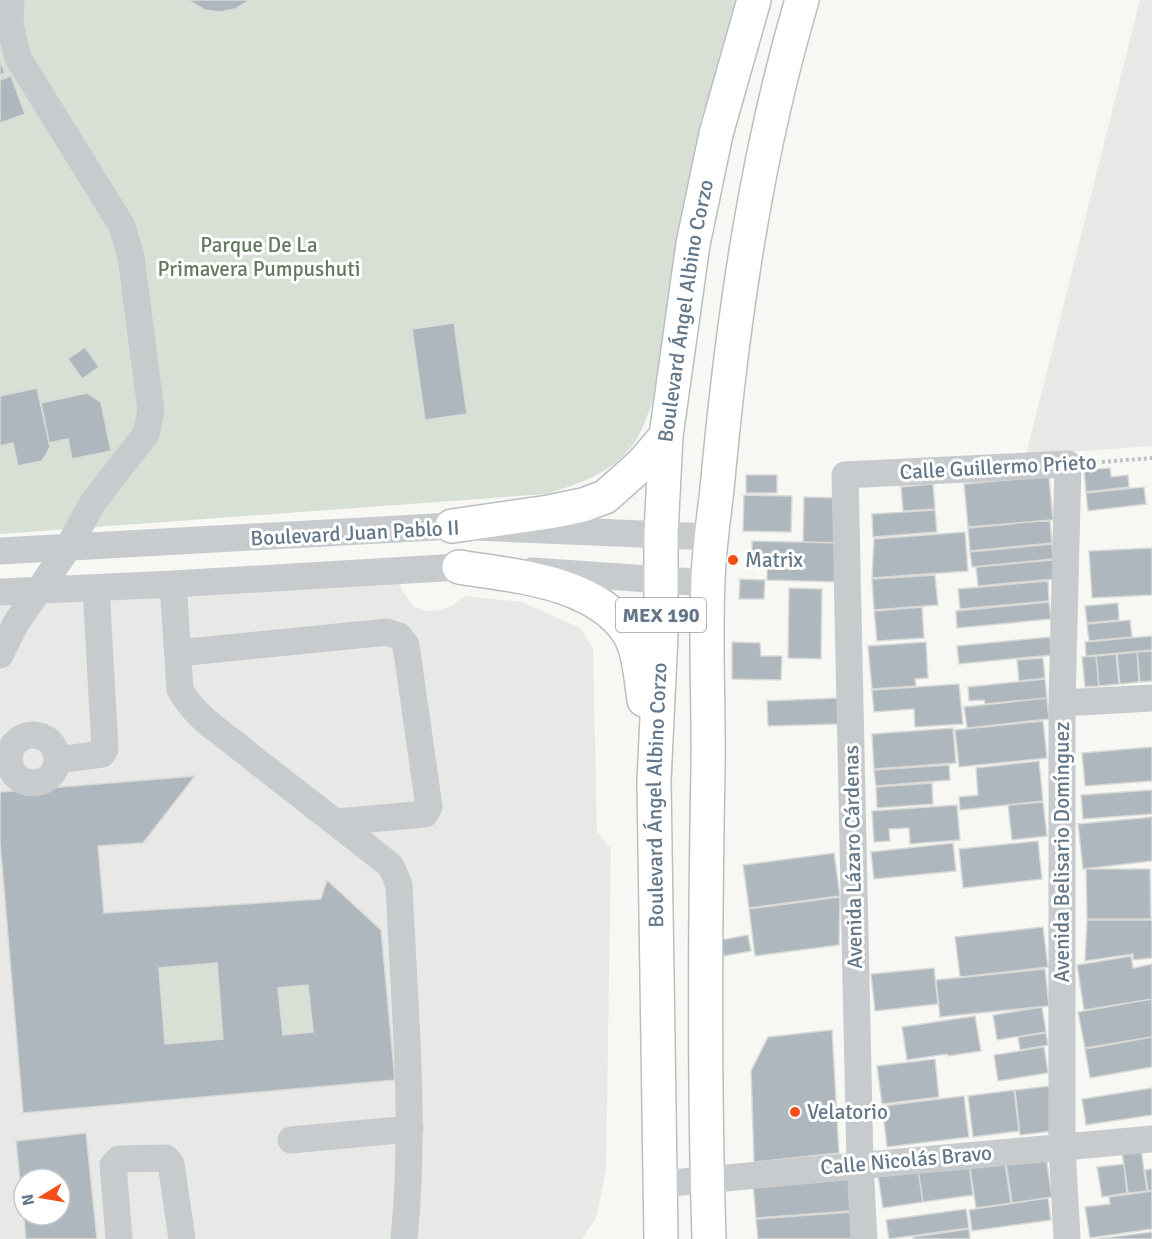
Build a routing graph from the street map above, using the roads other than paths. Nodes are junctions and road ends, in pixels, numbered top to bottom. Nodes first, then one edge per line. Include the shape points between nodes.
1 (11, 0) edge
2 (754, 0) edge
3 (802, 0) edge
4 (666, 436) junction
5 (1068, 465) joint
6 (844, 475) joint
7 (452, 526) junction
8 (661, 534) junction
9 (711, 537) junction
10 (68, 548) junction
11 (0, 551) edge
12 (459, 567) junction
13 (662, 580) junction
14 (708, 583) junction
15 (173, 584) junction
16 (96, 588) junction
17 (37, 590) junction
18 (0, 592) edge
19 (178, 653) junction
20 (0, 655) edge
21 (1152, 698) edge
22 (1062, 704) junction
23 (58, 760) dead end
24 (654, 781) junction
25 (337, 822) junction
26 (410, 1129) junction
27 (1152, 1139) edge
28 (291, 1140) dead end
29 (1062, 1146) junction
30 (860, 1164) junction
31 (707, 1180) junction
32 (660, 1184) junction
33 (119, 1239) edge
34 (182, 1239) edge
35 (404, 1239) edge
36 (643, 1239) edge
37 (661, 1239) edge
38 (709, 1239) edge
39 (864, 1239) edge
40 (1067, 1239) edge

1 - 10 street via 10,24 18,58 122,226 131,257 151,411 146,434 93,502
2 - 4 main road, Boulevard Ángel Albino Corzo / MEX 190 via 716,134 693,244
3 - 9 main road, MEX 190 via 775,108 740,287
4 - 7 main road via 606,497 549,513
4 - 8 main road, Boulevard Ángel Albino Corzo / MEX 190
5 - 6 street, Calle Guillermo Prieto
5 - 22 street, Avenida Belisario Domínguez
6 - 30 street, Avenida Lázaro Cárdenas
7 - 8 street, Boulevard Juan Pablo II
7 - 10 street, Boulevard Juan Pablo II
8 - 9 street, Boulevard Juan Pablo II
8 - 13 main road, Boulevard Ángel Albino Corzo / MEX 190
9 - 14 main road, MEX 190
10 - 11 street, Boulevard Juan Pablo II
10 - 17 street
12 - 13 street, Boulevard Juan Pablo II
12 - 15 street, Boulevard Juan Pablo II
12 - 24 main road via 543,580 584,595 628,633 639,664
13 - 14 street, Boulevard Juan Pablo II
13 - 24 main road, Boulevard Ángel Albino Corzo / MEX 190
14 - 31 main road, MEX 190
15 - 16 street, Boulevard Juan Pablo II
15 - 19 street
16 - 17 street, Boulevard Juan Pablo II
16 - 23 street via 105,749 102,754
17 - 18 street, Boulevard Juan Pablo II
17 - 20 street
19 - 25 street via 180,689 185,701
19 - 25 street via 387,632 399,636 406,645 429,807 424,813
21 - 22 street
22 - 29 street, Avenida Belisario Domínguez
24 - 32 main road, Boulevard Ángel Albino Corzo / MEX 190
25 - 26 street via 391,866 399,885
26 - 28 street
26 - 35 street
27 - 29 street, Calle Nicolás Bravo
29 - 30 street, Calle Nicolás Bravo
29 - 40 street, Avenida Belisario Domínguez
30 - 31 street, Calle Nicolás Bravo
30 - 39 street, Avenida Lázaro Cárdenas
31 - 32 street, Calle Nicolás Bravo
31 - 38 main road, MEX 190
32 - 36 main road
32 - 37 main road, Boulevard Ángel Albino Corzo / MEX 190
33 - 34 street via 113,1165 119,1159 166,1158 171,1164

